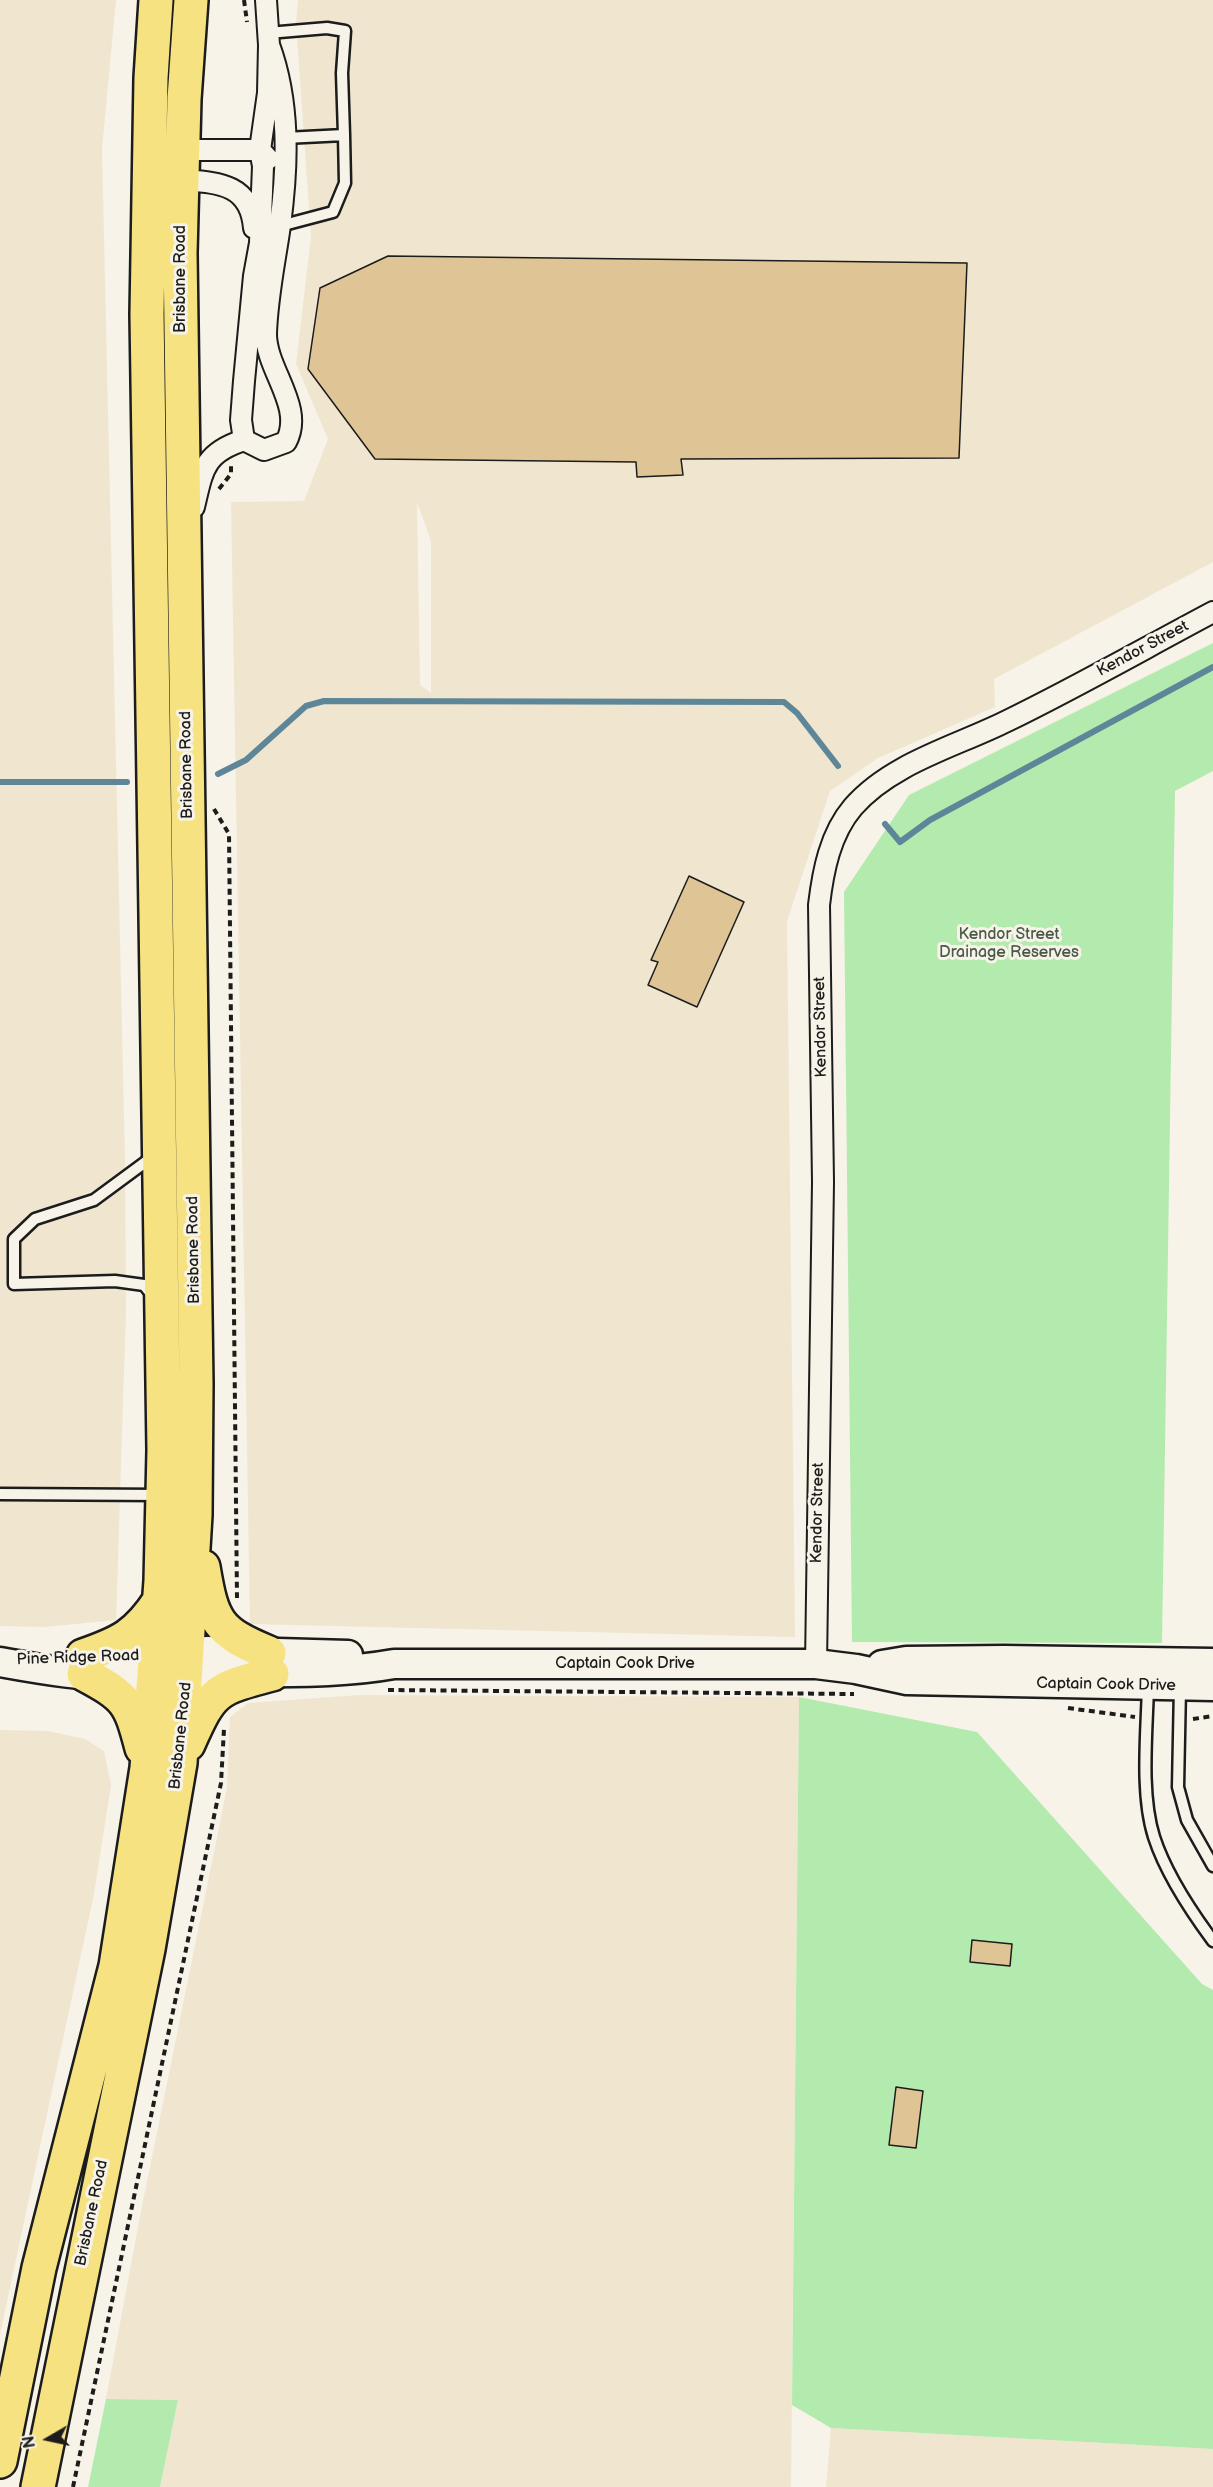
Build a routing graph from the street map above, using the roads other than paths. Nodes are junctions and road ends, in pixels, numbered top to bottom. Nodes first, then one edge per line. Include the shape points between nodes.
1 (156, 0) edge
2 (191, 0) edge
3 (266, 0) edge
4 (269, 39) junction
5 (344, 135) junction
6 (285, 138) junction
7 (260, 150) junction
8 (149, 163) junction
9 (182, 165) junction
10 (284, 188) junction
11 (280, 226) junction
12 (254, 276) junction
13 (244, 440) junction
14 (183, 550) junction
15 (1213, 612) edge
16 (159, 1153) junction
17 (161, 1305) junction
18 (0, 1494) edge
19 (164, 1495) junction
20 (195, 1515) junction
21 (160, 1600) junction
22 (0, 1662) edge
23 (188, 1663) junction
24 (271, 1663) junction
25 (1213, 1663) edge
26 (816, 1664) junction
27 (83, 1665) junction
28 (155, 1665) junction
29 (1148, 1674) junction
30 (1181, 1675) junction
31 (1213, 1686) edge
32 (180, 1763) junction
33 (147, 1768) junction
34 (1213, 1866) edge
35 (1213, 1941) edge
36 (53, 2409) junction
37 (0, 2461) edge
38 (38, 2487) edge
39 (46, 2487) edge

1 - 8 highway, Brisbane Road
2 - 9 highway, Brisbane Road
3 - 4 street
4 - 5 lane via 327,28 345,31
4 - 6 street via 281,77
4 - 7 street via 267,113
5 - 6 lane
5 - 11 lane via 345,183 333,212
6 - 10 street
7 - 9 street
7 - 10 street
7 - 12 street via 261,243
8 - 9 street
8 - 9 street
8 - 16 highway, Brisbane Road via 147,314
9 - 12 street via 245,198 253,217
9 - 14 highway, Brisbane Road
10 - 11 street
11 - 13 street via 268,303 267,346 290,411 291,434 286,442 264,450
12 - 13 street via 241,420
13 - 14 street via 219,450 209,459
14 - 20 highway, Brisbane Road via 194,1147
15 - 26 street, Kendor Street via 1008,721 880,783 853,807 835,835 822,874 819,905 823,1182
16 - 17 highway, Brisbane Road
16 - 17 lane via 94,1200 35,1219 14,1239 14,1284 115,1281 144,1285
17 - 19 highway, Brisbane Road
18 - 19 lane
19 - 21 highway, Brisbane Road
20 - 23 highway, Brisbane Road
20 - 24 highway via 214,1615
21 - 27 highway via 129,1637
21 - 28 highway, Brisbane Road
22 - 27 street, Pine Ridge Road via 64,1674
23 - 24 street, Captain Cook Drive
23 - 28 street, Pine Ridge Road
23 - 32 highway, Brisbane Road
24 - 26 street, Captain Cook Drive via 357,1655 394,1664
24 - 32 highway via 217,1693 200,1716
25 - 30 street, Captain Cook Drive
26 - 29 street, Captain Cook Drive via 860,1682
27 - 28 street, Pine Ridge Road
27 - 33 highway via 128,1705
28 - 33 highway, Brisbane Road
29 - 30 street, Captain Cook Drive
29 - 35 lane via 1147,1782 1153,1835 1183,1895
30 - 31 street, Captain Cook Drive
30 - 34 lane via 1178,1787 1187,1820
32 - 36 highway, Brisbane Road via 148,1949
33 - 37 highway, Brisbane Road via 116,1966 39,2268
36 - 38 highway, Brisbane Road
36 - 39 highway

